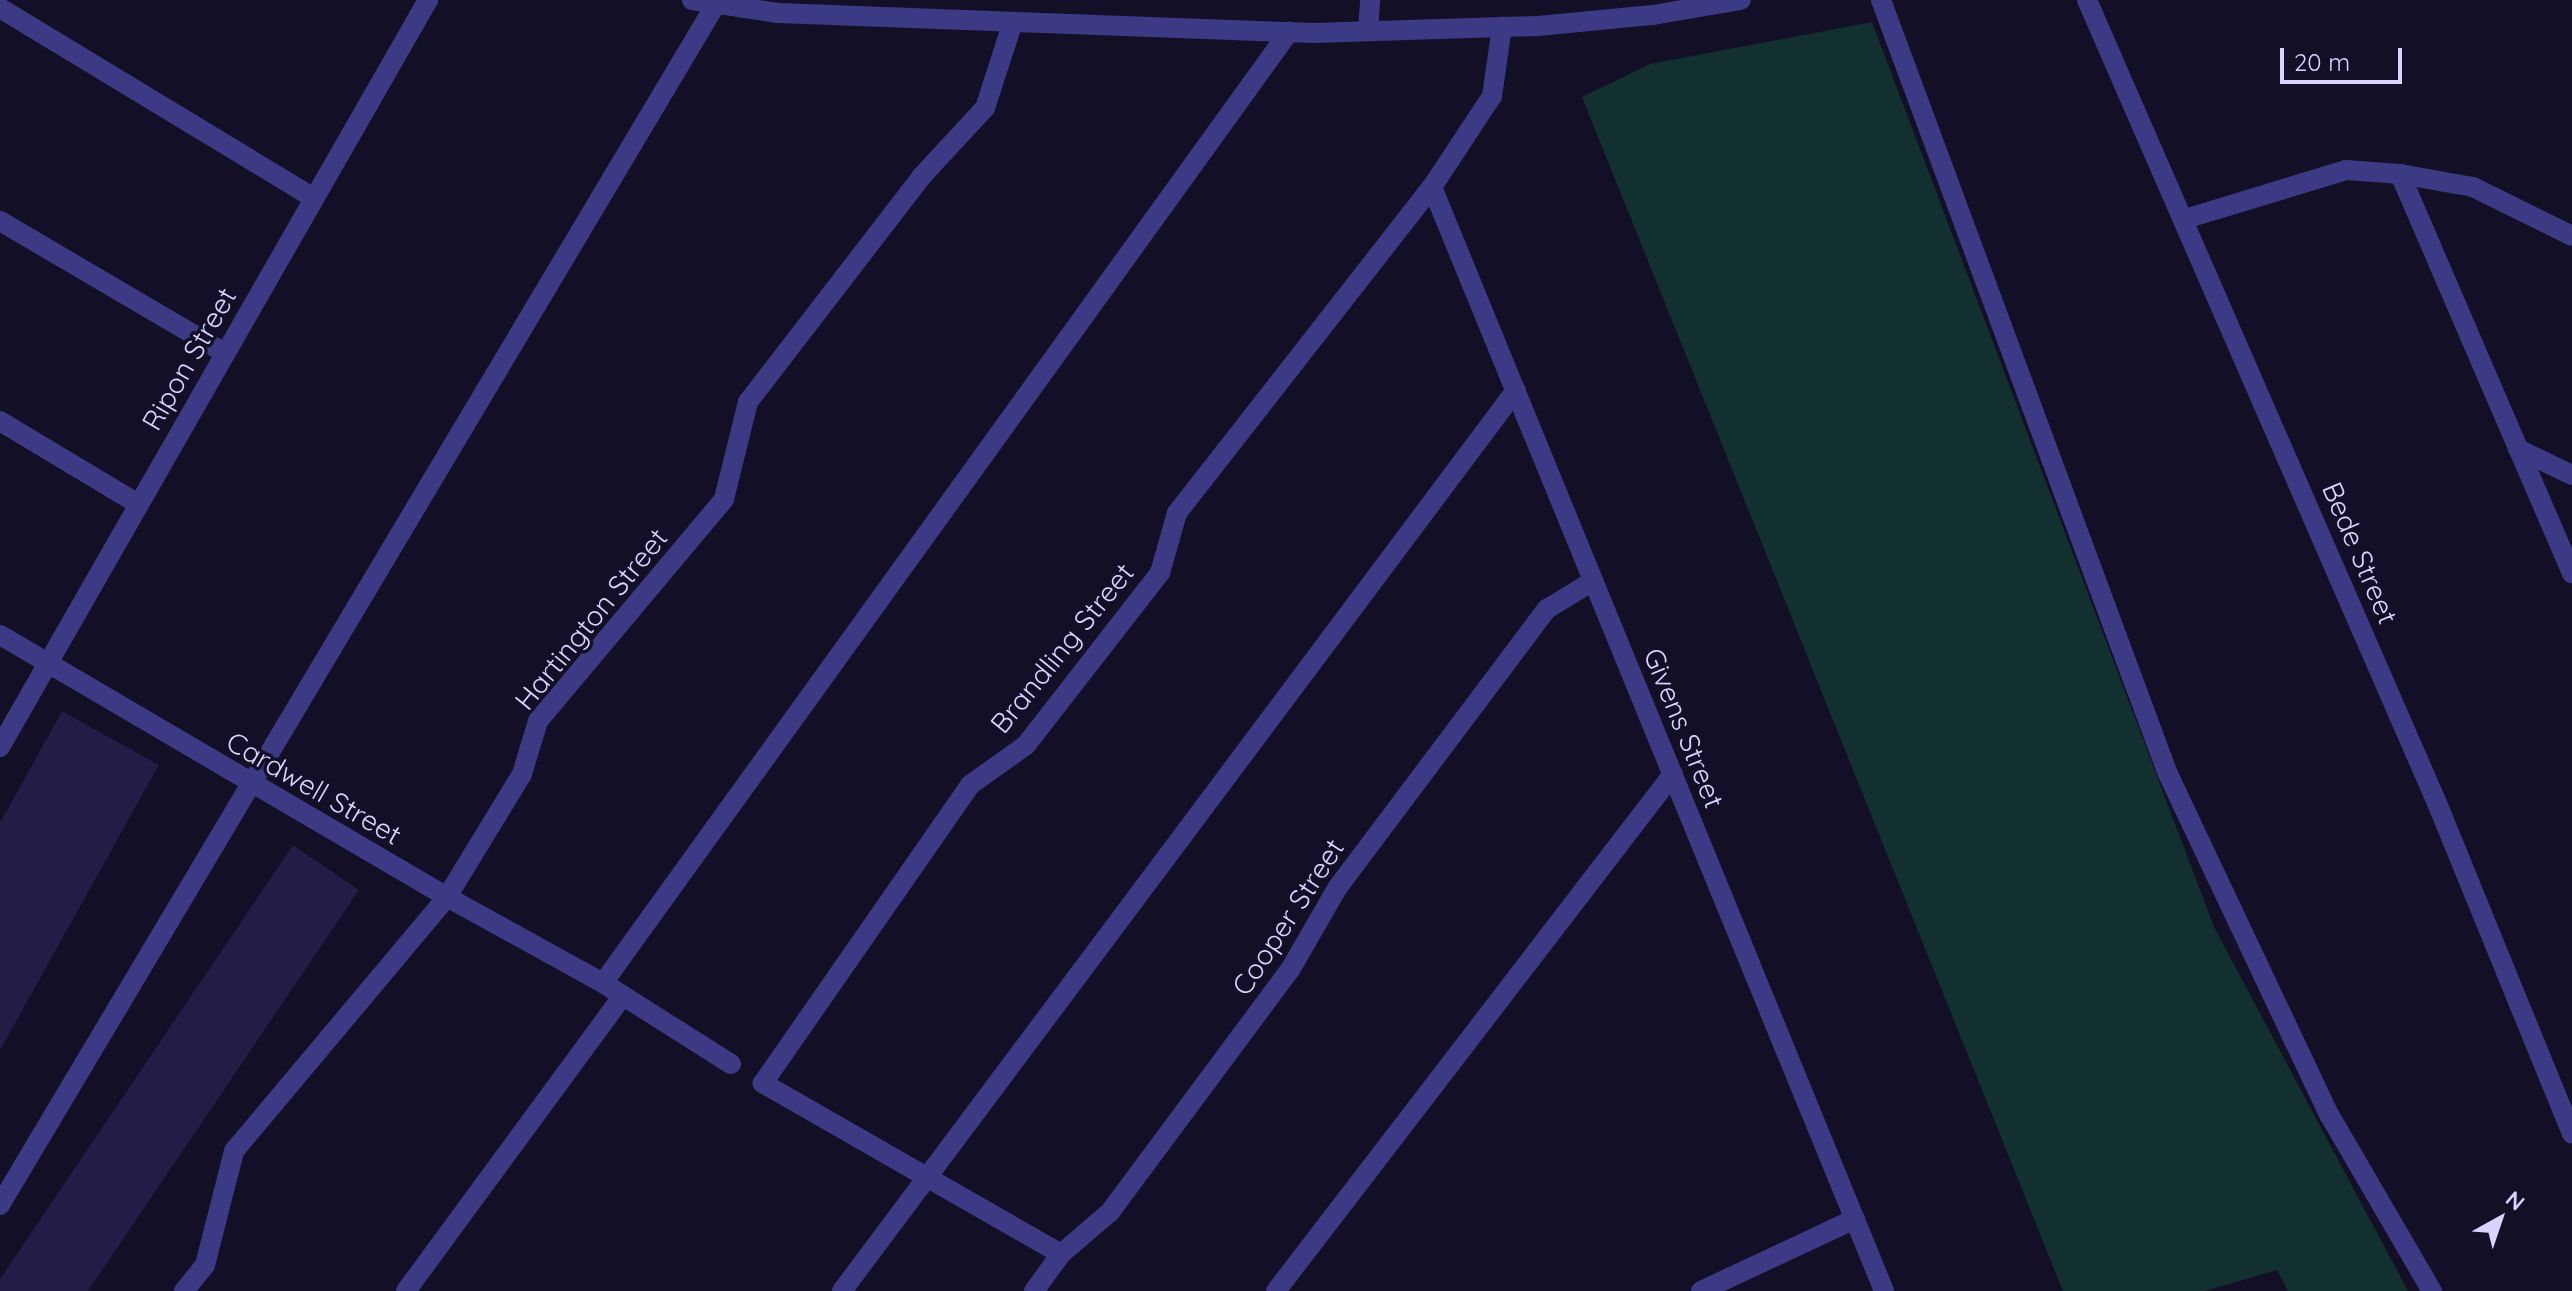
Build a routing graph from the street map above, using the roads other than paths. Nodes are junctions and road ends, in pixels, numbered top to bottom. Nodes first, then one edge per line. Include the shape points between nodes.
1 (428, 0) edge
2 (692, 0) edge
3 (1370, 0) edge
4 (1741, 0) edge
5 (1881, 0) edge
6 (2087, 0) edge
7 (716, 4) junction
8 (780, 6) edge
9 (1651, 7) edge
10 (0, 8) edge
11 (1013, 22) junction
12 (1502, 27) junction
13 (1368, 31) junction
14 (1289, 32) junction
15 (2400, 174) junction
16 (1432, 187) junction
17 (314, 198) junction
18 (2185, 219) junction
19 (0, 221) edge
20 (2572, 236) edge
21 (225, 353) junction
22 (1516, 390) junction
23 (0, 421) edge
24 (2518, 449) junction
25 (2572, 475) edge
26 (138, 504) junction
27 (2572, 574) edge
28 (1593, 581) junction
29 (0, 635) edge
30 (46, 664) junction
31 (0, 747) edge
32 (1673, 774) junction
33 (251, 783) junction
34 (447, 897) junction
35 (603, 983) junction
36 (623, 996) junction
37 (731, 1064) dead end
38 (2572, 1133) edge
39 (926, 1176) junction
40 (0, 1205) edge
41 (1855, 1219) junction
42 (1061, 1254) junction
43 (184, 1291) edge
44 (406, 1291) edge
45 (842, 1291) edge
46 (1034, 1291) edge
47 (1276, 1291) edge
48 (1701, 1291) edge
49 (1884, 1291) edge
50 (2432, 1291) edge

1 - 17 street, Ripon Street
2 - 7 street
3 - 13 street
4 - 9 street
5 - 50 street via 2168,774 2330,1116
6 - 18 street, Bede Street
7 - 8 street
7 - 33 street
8 - 11 street
9 - 12 street
10 - 17 street
11 - 14 street
11 - 34 street, Hartington Street via 985,108 921,177 748,402 724,499 538,721 522,774
12 - 13 street
12 - 16 street, Brandling Street via 1492,96
13 - 14 street
14 - 35 street
15 - 18 street via 2346,170
15 - 20 street via 2473,187
15 - 24 street
16 - 22 street, Givens Street
16 - 39 street, Brandling Street via 1177,513 1160,573 1026,745 970,785 763,1083
17 - 21 street, Ripon Street
18 - 38 street, Bede Street via 2437,803
19 - 21 street
21 - 26 street, Ripon Street
22 - 28 street, Givens Street
22 - 39 street
23 - 26 street
24 - 25 street
24 - 27 street
26 - 30 street, Ripon Street
28 - 32 street, Givens Street
28 - 42 street, Cooper Street via 1547,609 1338,887 1290,970 1110,1212
29 - 30 street, Cardwell Street
30 - 31 street, Ripon Street
30 - 33 street, Cardwell Street
32 - 41 street, Givens Street
32 - 47 street
33 - 34 street, Cardwell Street
33 - 40 street
34 - 35 street, Cardwell Street
34 - 43 street, Hartington Street via 234,1151 205,1265
35 - 36 street, Cardwell Street
36 - 37 street, Cardwell Street
36 - 44 street
39 - 42 street, Brandling Street
39 - 45 street
41 - 48 street
41 - 49 street, Givens Street
42 - 46 street, Cooper Street

